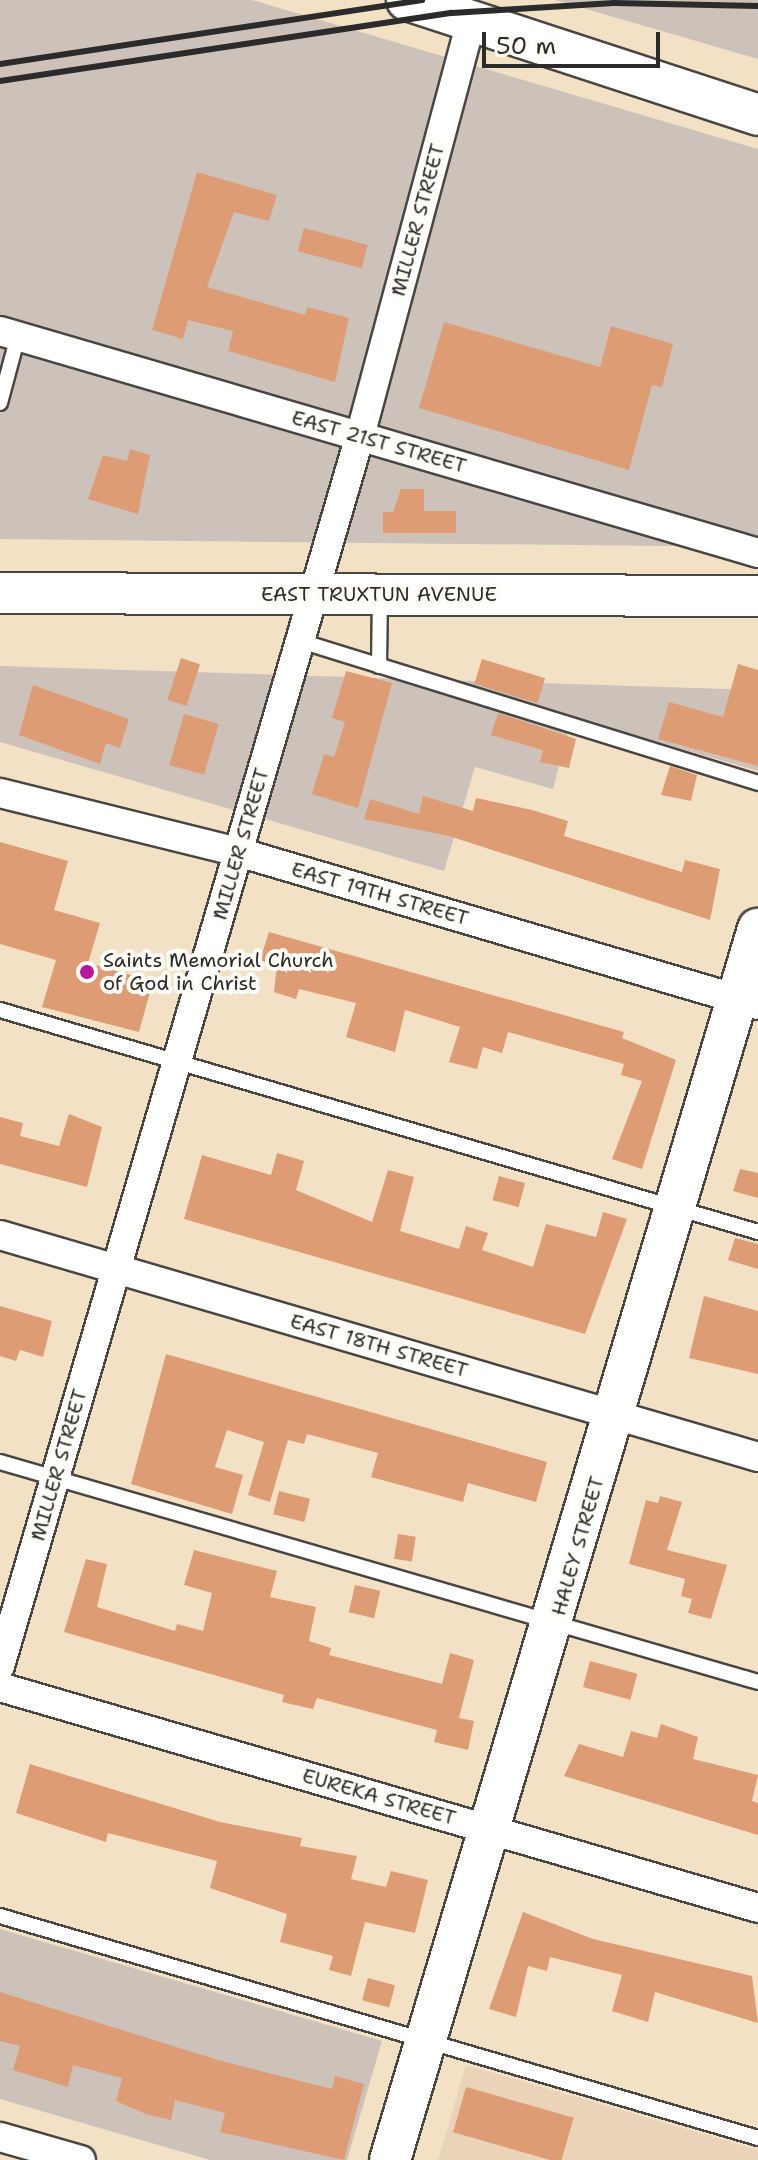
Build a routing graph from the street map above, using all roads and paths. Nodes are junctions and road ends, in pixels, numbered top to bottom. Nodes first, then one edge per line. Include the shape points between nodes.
1 (407, 0) edge
2 (472, 18) junction
3 (758, 115) edge
4 (9, 334) edge
5 (0, 403) edge
6 (360, 436) junction
7 (758, 553) edge
8 (0, 593) edge
9 (314, 594) junction
10 (380, 594) junction
11 (758, 596) edge
12 (300, 641) junction
13 (379, 666) junction
14 (758, 783) edge
15 (0, 793) edge
16 (238, 852) junction
17 (758, 929) edge
18 (748, 1002) edge
19 (0, 1010) edge
20 (177, 1060) junction
21 (677, 1208) junction
22 (758, 1232) edge
23 (0, 1235) edge
24 (116, 1269) junction
25 (616, 1415) junction
26 (758, 1457) edge
27 (0, 1462) edge
28 (55, 1478) junction
29 (555, 1623) junction
30 (0, 1666) edge
31 (758, 1682) edge
32 (0, 1687) edge
33 (494, 1831) junction
34 (758, 1908) edge
35 (0, 1916) edge
36 (427, 2042) junction
37 (0, 2137) edge
38 (758, 2138) edge
39 (81, 2160) edge
40 (390, 2160) edge

1 - 2 street
2 - 3 street
2 - 6 street, MILLER STREET
4 - 5 lane
4 - 6 street, EAST 21ST STREET
6 - 7 street, EAST 21ST STREET
6 - 9 street, MILLER STREET
8 - 9 street, EAST TRUXTUN AVENUE
9 - 10 street, EAST TRUXTUN AVENUE
9 - 12 street, MILLER STREET
10 - 11 street, EAST TRUXTUN AVENUE
10 - 13 lane
12 - 13 lane
12 - 16 street, MILLER STREET
13 - 14 lane
15 - 16 street, EAST 19TH STREET
16 - 18 street, EAST 19TH STREET
16 - 20 street, MILLER STREET
17 - 18 street, HALEY STREET
18 - 21 street, HALEY STREET
19 - 20 lane
20 - 21 lane
20 - 24 street, MILLER STREET
21 - 22 lane
21 - 25 street, HALEY STREET
23 - 24 street, EAST 18TH STREET
24 - 25 street, EAST 18TH STREET
24 - 28 street, MILLER STREET
25 - 26 street, EAST 18TH STREET
25 - 29 street, HALEY STREET
27 - 28 lane
28 - 29 lane
28 - 30 street, MILLER STREET
29 - 31 lane
29 - 33 street, HALEY STREET
32 - 33 street, EUREKA STREET
33 - 34 street, EUREKA STREET
33 - 36 street, HALEY STREET
35 - 36 lane
36 - 38 lane
36 - 40 street, HALEY STREET
37 - 39 street

